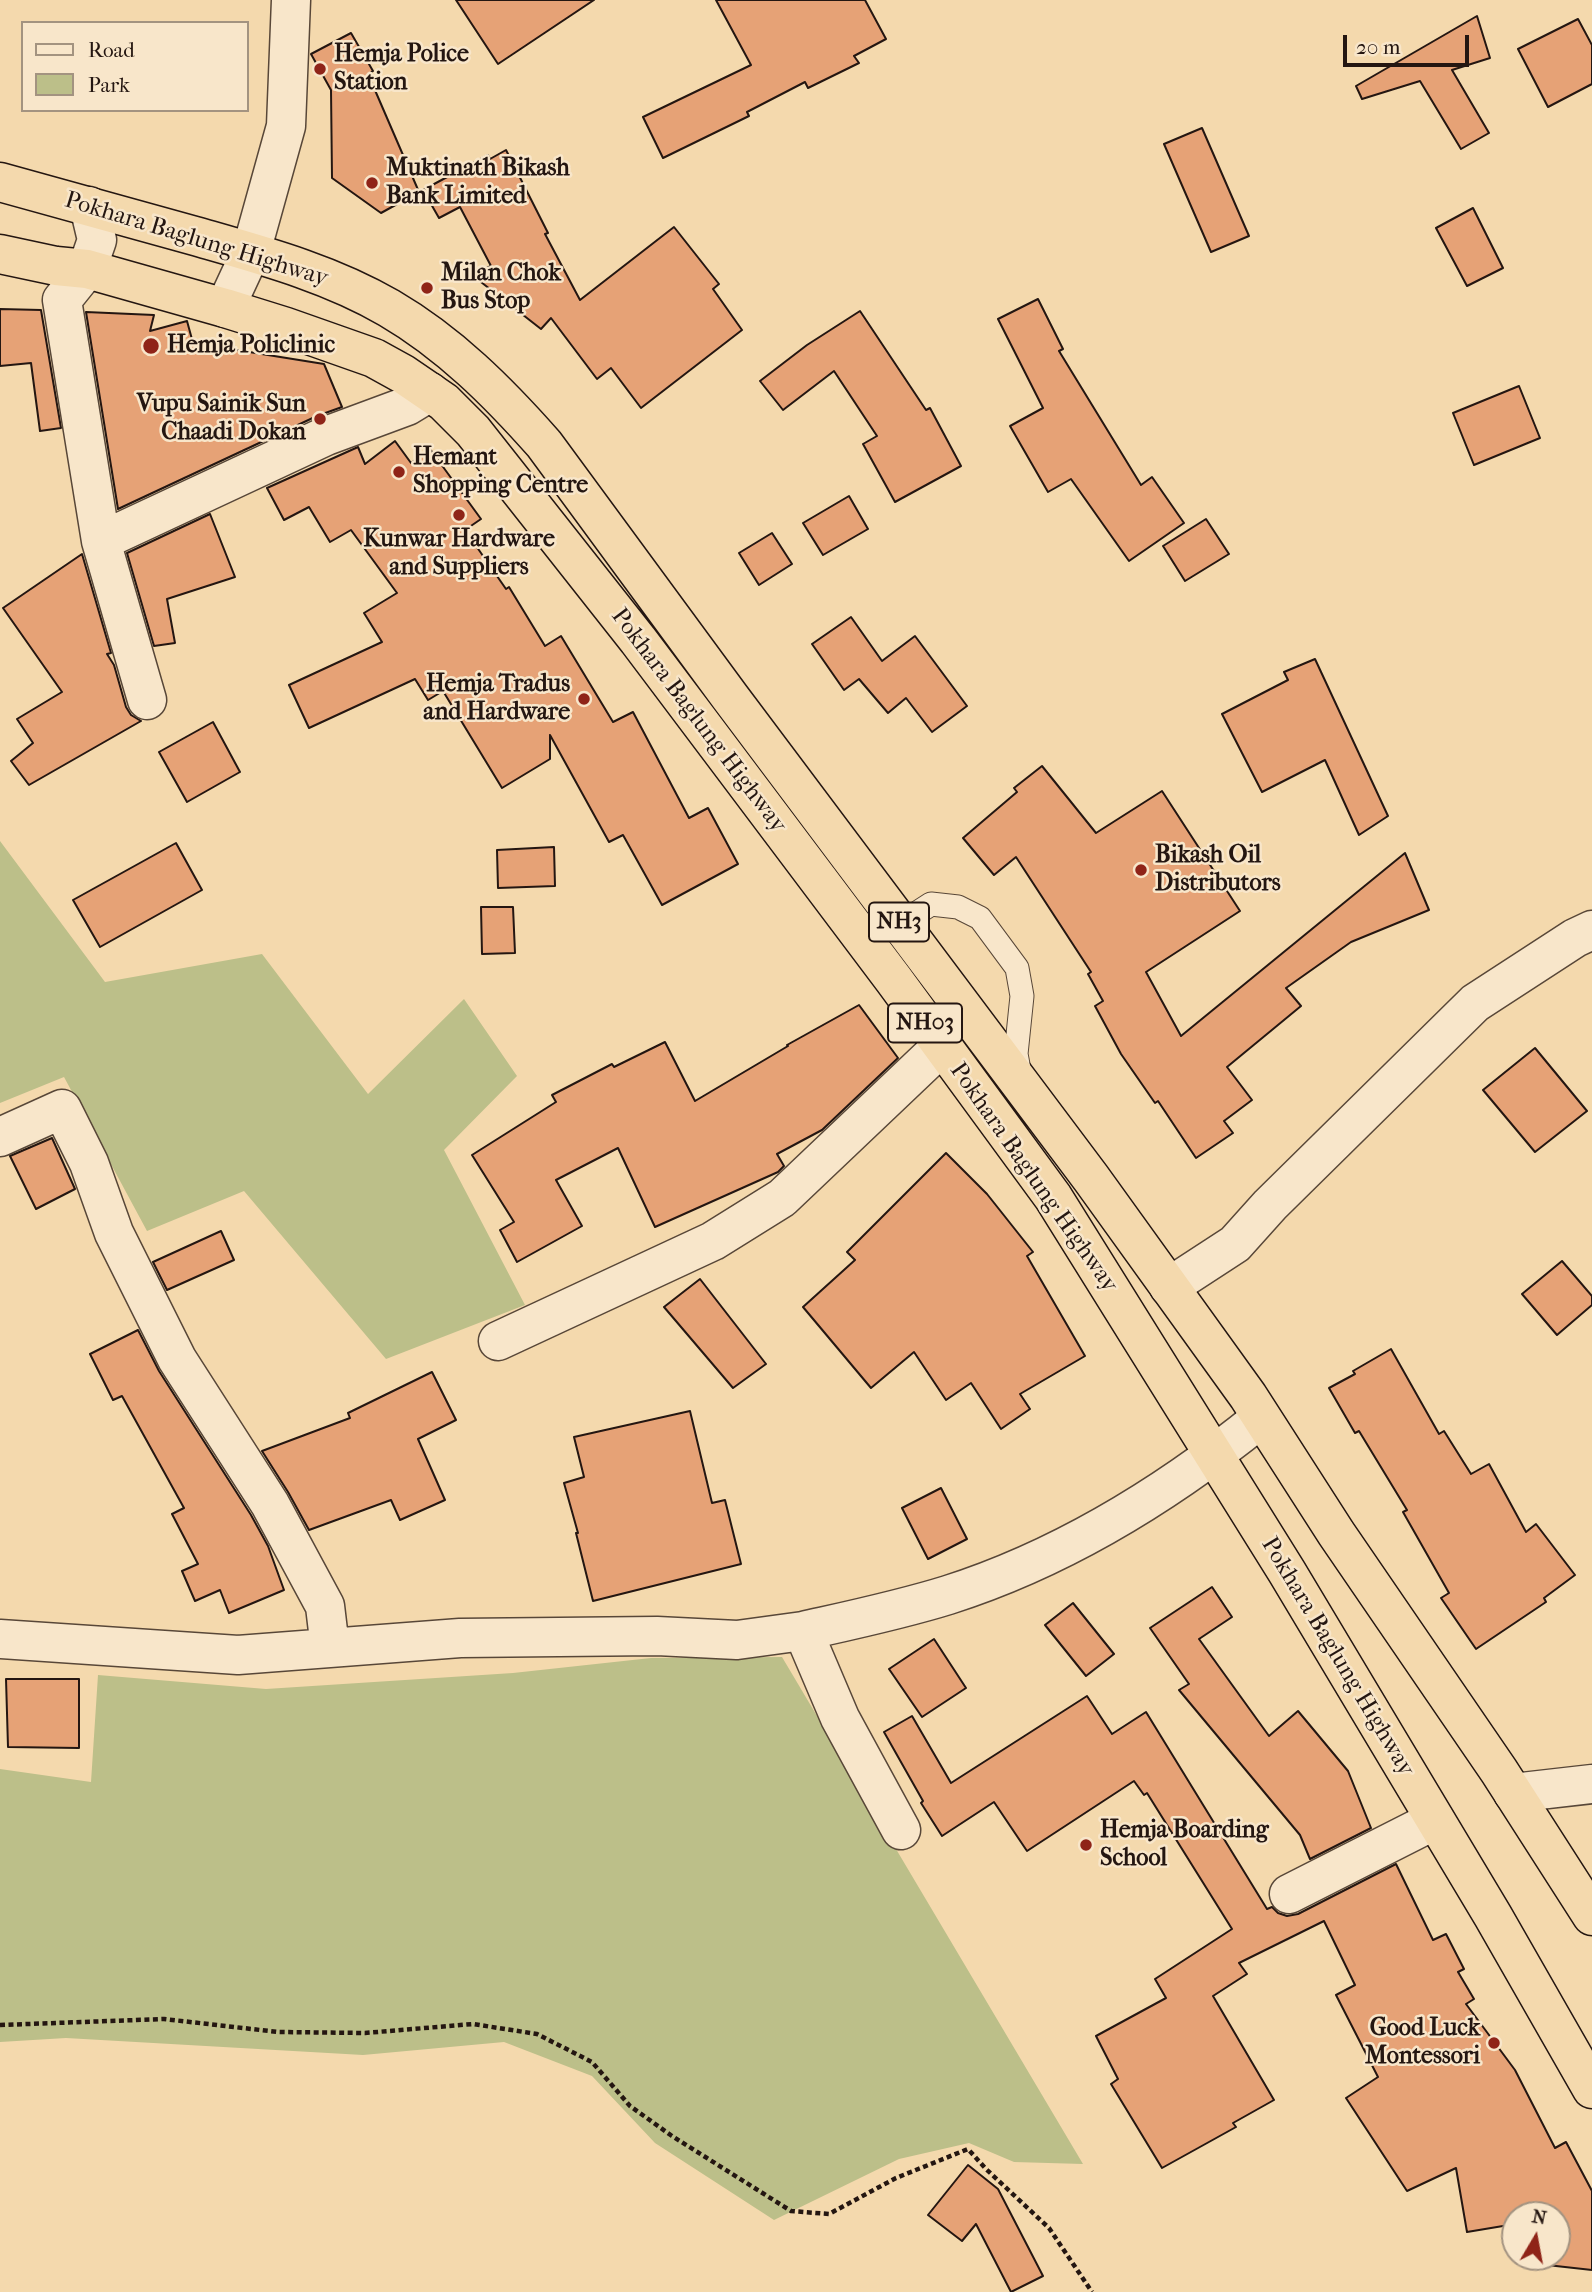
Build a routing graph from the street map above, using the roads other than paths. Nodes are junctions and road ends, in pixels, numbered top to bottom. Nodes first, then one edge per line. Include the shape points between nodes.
1 (291, 0) edge
2 (0, 182) edge
3 (89, 206) junction
4 (251, 252) junction
5 (0, 254) edge
6 (87, 269) junction
7 (225, 308) junction
8 (430, 392) junction
9 (101, 541) junction
10 (147, 700) dead end
11 (900, 924) junction
12 (1592, 930) edge
13 (942, 1046) junction
14 (1022, 1087) junction
15 (0, 1137) edge
16 (1169, 1287) junction
17 (498, 1341) dead end
18 (1261, 1418) junction
19 (1214, 1455) junction
20 (803, 1631) junction
21 (0, 1639) edge
22 (330, 1648) junction
23 (1592, 1784) edge
24 (1513, 1793) junction
25 (1435, 1820) junction
26 (901, 1830) dead end
27 (1289, 1894) dead end
28 (1592, 1916) edge
29 (1592, 2089) edge

1 - 4 street via 286,126
2 - 3 highway, Pokhara Baglung Highway / NH3
3 - 4 highway, Pokhara Baglung Highway / NH3
3 - 6 street via 97,240
4 - 7 street
4 - 11 highway, Pokhara Baglung Highway / NH3 via 333,281 387,307 479,375 511,407 544,444
5 - 6 highway, Pokhara Baglung Highway / NH03
6 - 7 highway, Pokhara Baglung Highway / NH03
6 - 9 street via 62,300
7 - 8 highway, Pokhara Baglung Highway / NH03 via 374,358
8 - 9 street
8 - 13 highway, Pokhara Baglung Highway / NH03 via 473,431 638,640
9 - 10 street
11 - 14 highway, Pokhara Baglung Highway / NH3
11 - 14 lane via 931,904 958,907 980,918 1017,968 1022,996 1016,1054
12 - 16 street via 1475,1003 1235,1244
13 - 17 street via 782,1198 713,1241
13 - 19 highway, Pokhara Baglung Highway / NH03 via 1053,1197
14 - 16 highway, Pokhara Baglung Highway / NH3
15 - 22 street via 62,1109 89,1163 114,1233 177,1359 270,1504 325,1606
16 - 18 highway, Pokhara Baglung Highway / NH3
18 - 19 street
18 - 24 highway, Pokhara Baglung Highway / NH3
19 - 20 street via 1153,1498 1020,1568 937,1598
19 - 25 highway, Pokhara Baglung Highway / NH03
20 - 22 street via 737,1640 460,1638
20 - 26 street via 840,1718
21 - 22 street via 238,1655
23 - 24 street
24 - 28 highway, Pokhara Baglung Highway / NH3
25 - 27 street
25 - 29 highway, Pokhara Baglung Highway / NH03

